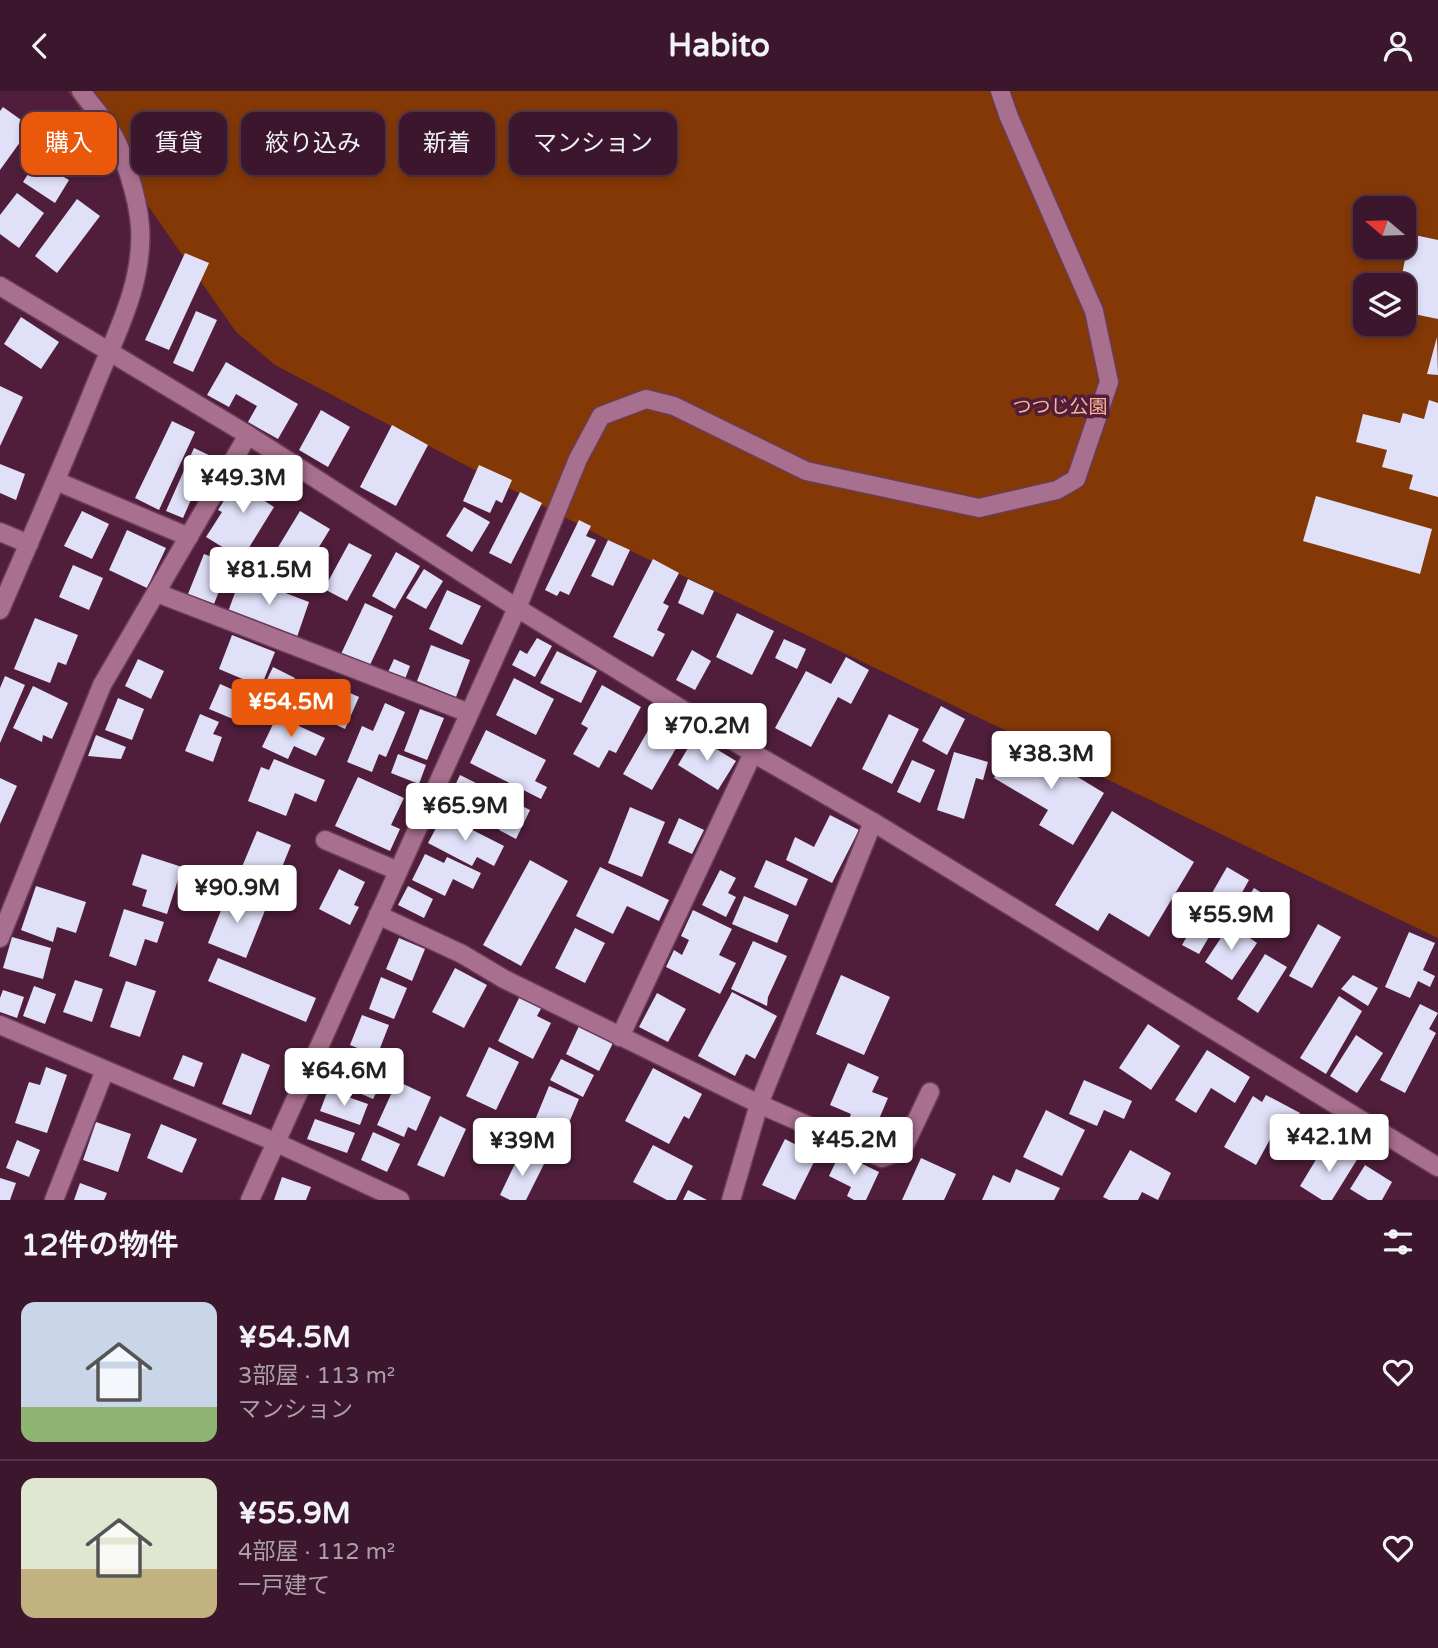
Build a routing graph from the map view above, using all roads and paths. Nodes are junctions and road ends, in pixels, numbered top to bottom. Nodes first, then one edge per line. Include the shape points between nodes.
1 (80, 91) edge
2 (1000, 91) edge
3 (0, 286) edge
4 (108, 351) junction
5 (248, 435) junction
6 (56, 481) junction
7 (0, 532) edge
8 (189, 537) junction
9 (29, 544) junction
10 (156, 593) junction
11 (517, 608) junction
12 (0, 610) edge
13 (469, 713) junction
14 (753, 753) junction
15 (873, 822) junction
16 (325, 840) dead end
17 (398, 871) junction
18 (378, 915) junction
19 (0, 938) edge
20 (0, 1025) edge
21 (620, 1037) junction
22 (105, 1069) junction
23 (930, 1092) dead end
24 (759, 1104) junction
25 (275, 1142) junction
26 (1438, 1167) edge
27 (54, 1200) edge
28 (250, 1200) edge
29 (400, 1200) edge
30 (731, 1200) edge

1 - 4 street via 109,127 136,198 140,226 139,266 126,312
2 - 11 street via 1094,311 1109,382 1076,479 1057,490 979,508 806,471 674,406 646,399 601,416 578,459
3 - 4 street
4 - 5 street
4 - 6 street
5 - 8 street
5 - 11 street
6 - 8 street
6 - 9 street
7 - 9 street
8 - 10 street
9 - 12 street
10 - 13 street
10 - 19 street via 102,685
11 - 13 street
11 - 14 street
13 - 17 street
14 - 15 street
14 - 21 street
15 - 24 street
15 - 26 street
16 - 17 street
17 - 18 street
18 - 21 street
18 - 25 street
20 - 22 street
21 - 24 street
22 - 25 street
22 - 27 street
23 - 24 street via 902,1151 882,1158
24 - 30 street
25 - 28 street
25 - 29 street

